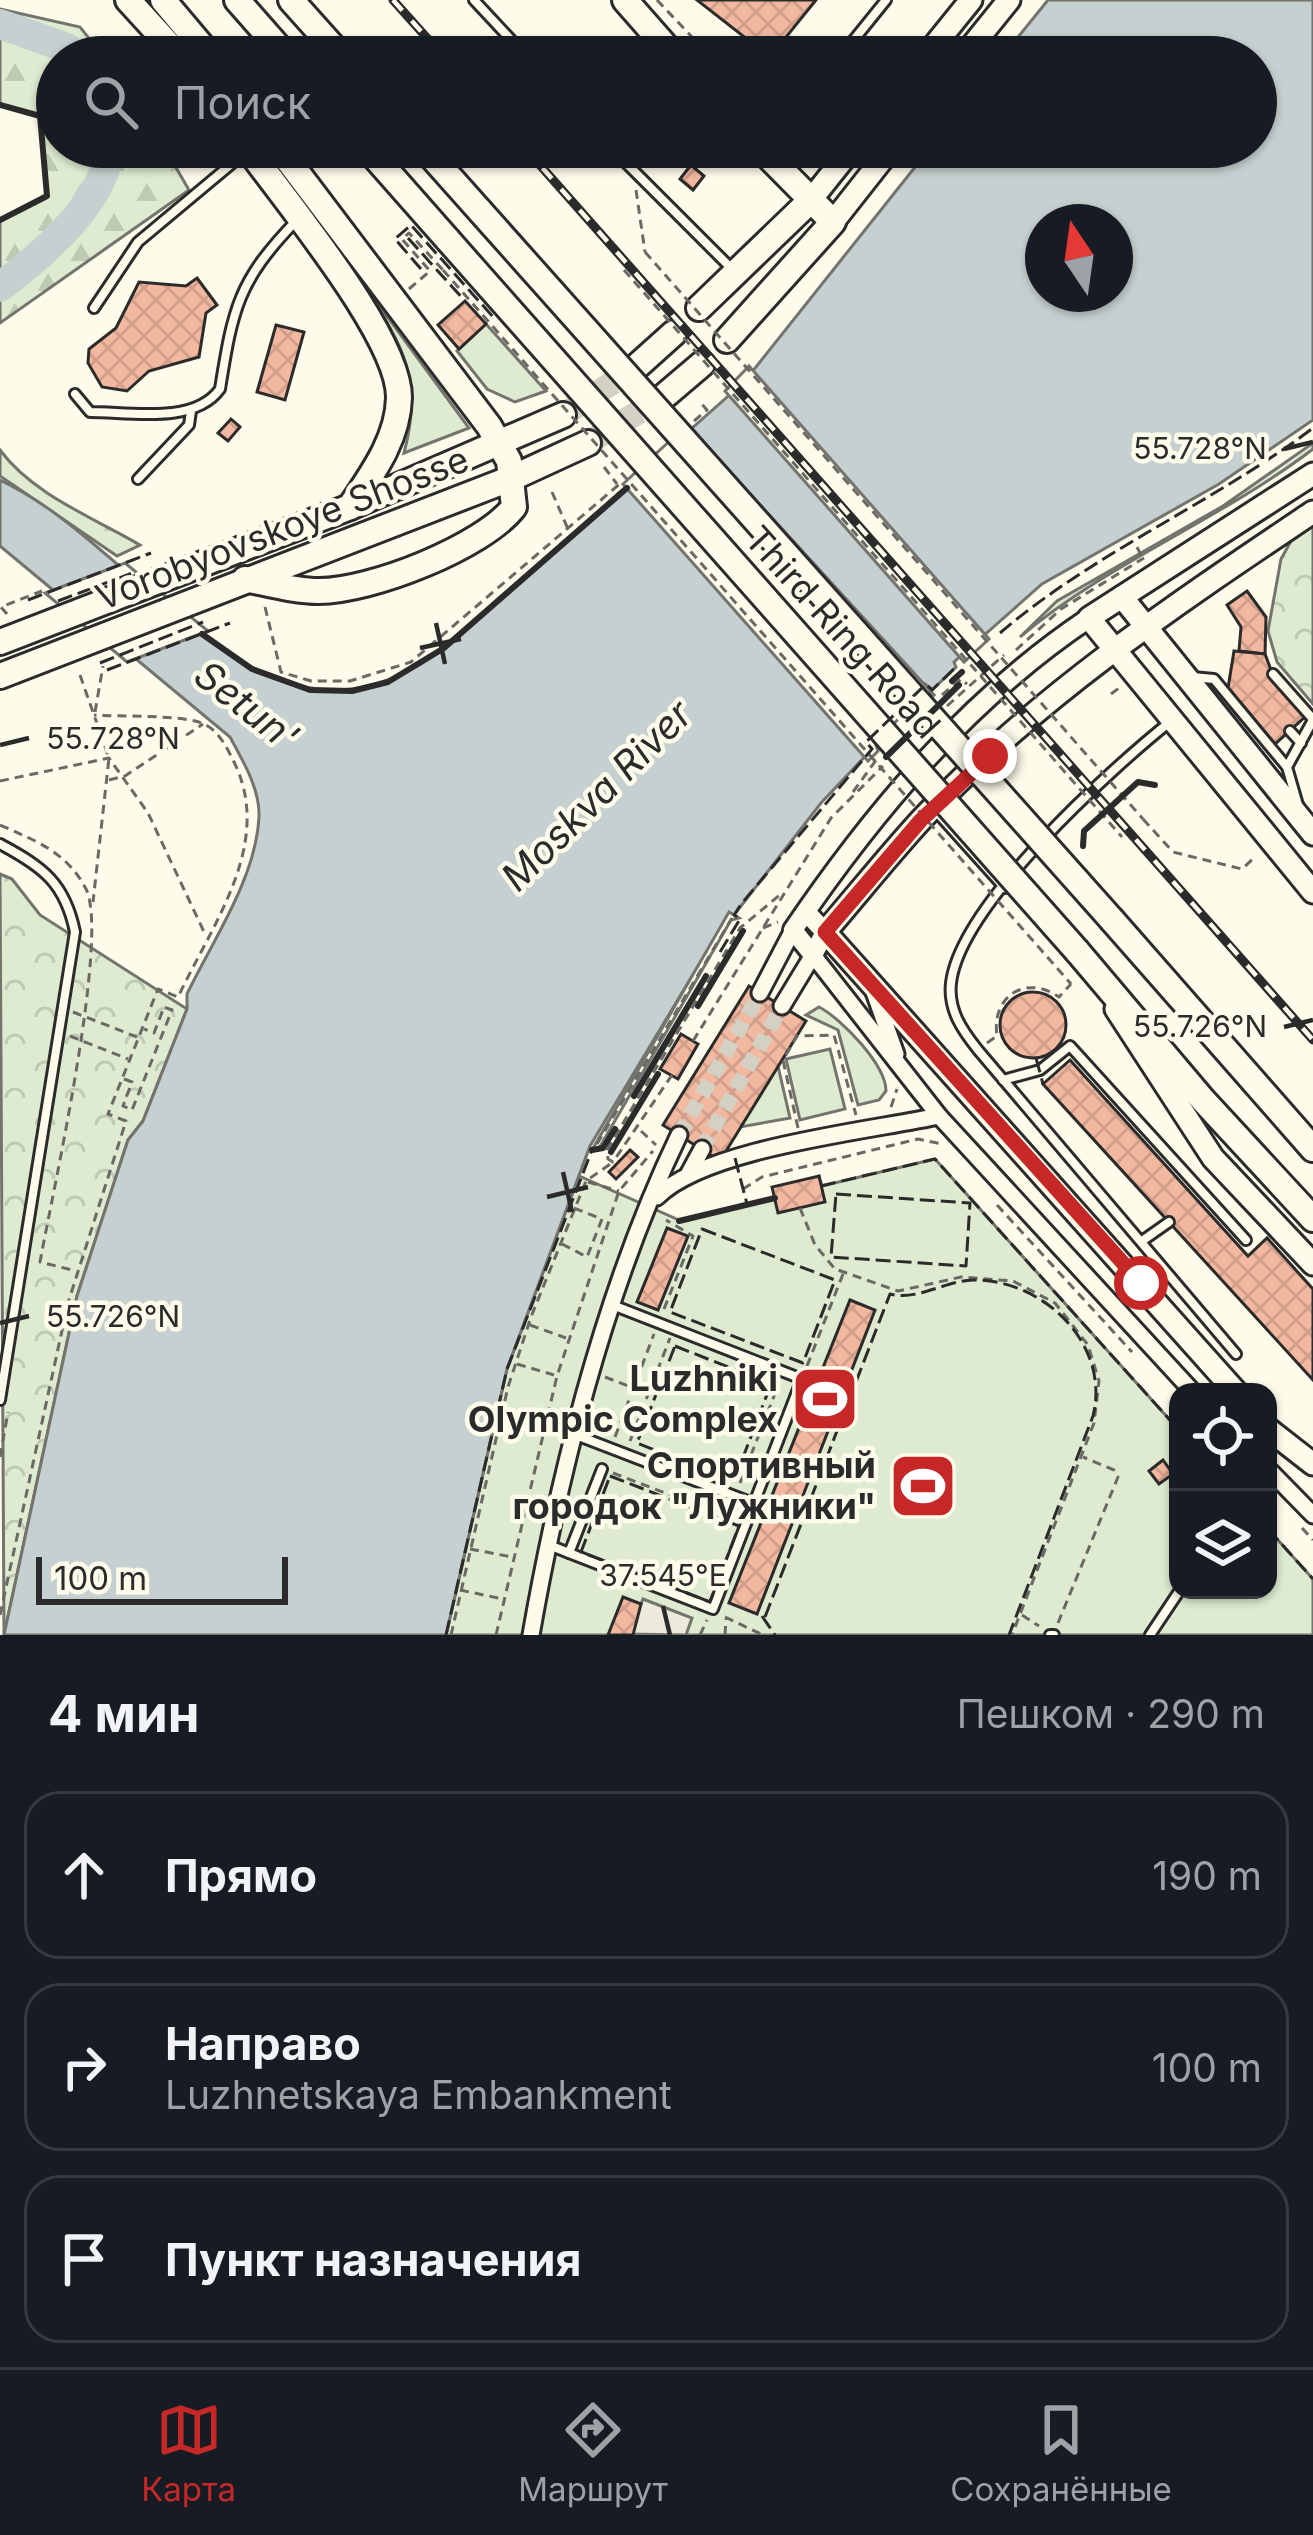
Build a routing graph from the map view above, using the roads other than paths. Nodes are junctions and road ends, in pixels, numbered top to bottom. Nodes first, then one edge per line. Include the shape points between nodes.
1 (128, 0) edge
2 (163, 0) edge
3 (237, 0) edge
4 (292, 0) edge
5 (474, 0) edge
6 (625, 0) edge
7 (886, 0) edge
8 (971, 0) edge
9 (1009, 0) edge
10 (161, 36) edge
11 (193, 36) edge
12 (269, 36) edge
13 (324, 36) edge
14 (507, 36) edge
15 (657, 36) edge
16 (857, 36) edge
17 (942, 36) edge
18 (980, 36) edge
19 (225, 168) edge
20 (262, 168) edge
21 (294, 168) edge
22 (385, 168) edge
23 (442, 168) edge
24 (631, 168) edge
25 (779, 168) edge
26 (836, 168) edge
27 (875, 168) edge
28 (810, 200) junction
29 (298, 219) junction
30 (833, 222) junction
31 (736, 273) junction
32 (94, 308) dead end
33 (698, 308) dead end
34 (674, 333) dead end
35 (727, 340) dead end
36 (642, 363) tunnel mouth
37 (702, 364) dead end
38 (75, 394) dead end
39 (680, 396) tunnel mouth
40 (191, 410) junction
41 (563, 415) tunnel mouth
42 (588, 443) tunnel mouth
43 (501, 446) junction
44 (1313, 474) edge
45 (138, 478) dead end
46 (512, 478) junction
47 (350, 507) junction
48 (1313, 512) edge
49 (245, 579) junction
50 (1122, 598) junction
51 (1089, 618) junction
52 (1144, 628) junction
53 (0, 642) edge
54 (1113, 651) junction
55 (1178, 670) junction
56 (1273, 674) dead end
57 (0, 676) edge
58 (1230, 678) dead end
59 (1214, 679) junction
60 (1313, 719) edge
61 (1171, 721) junction
62 (1290, 731) dead end
63 (1300, 743) junction
64 (1287, 767) junction
65 (933, 808) junction
66 (1309, 829) edge
67 (0, 844) edge
68 (1005, 889) junction
69 (1313, 892) edge
70 (806, 911) junction
71 (793, 930) junction
72 (825, 932) junction
73 (813, 955) junction
74 (1088, 962) junction
75 (872, 986) junction
76 (760, 993) tunnel mouth
77 (782, 1006) tunnel mouth
78 (897, 1075) junction
79 (1003, 1080) junction
80 (939, 1116) junction
81 (679, 1135) tunnel mouth
82 (702, 1149) tunnel mouth
83 (1313, 1149) edge
84 (689, 1173) junction
85 (651, 1203) junction
86 (1313, 1219) edge
87 (1169, 1222) dead end
88 (1142, 1240) junction
89 (1246, 1240) dead end
90 (1313, 1264) edge
91 (615, 1306) junction
92 (1236, 1354) dead end
93 (1185, 1383) edge
94 (1228, 1383) edge
95 (0, 1400) edge
96 (576, 1435) junction
97 (1277, 1436) edge
98 (1313, 1465) edge
99 (602, 1469) road end
100 (1277, 1478) edge
101 (754, 1503) junction
102 (1313, 1515) edge
103 (548, 1545) junction
104 (569, 1553) junction
105 (1174, 1599) edge
106 (531, 1635) edge
107 (1150, 1635) edge

1 - 10 main road
2 - 11 main road
3 - 12 main road
4 - 13 main road
5 - 14 lane
6 - 15 main road
7 - 16 lane
8 - 17 main road
9 - 18 main road
19 - 32 lane via 138,242
20 - 29 main road
21 - 43 main road
22 - 74 main road, Third Ring Road, bridge
23 - 83 main road, Third Ring Road, bridge
24 - 31 lane
25 - 28 main road
26 - 28 main road
27 - 30 main road
28 - 30 main road
28 - 31 main road
29 - 40 lane via 260,257 235,303 220,389
29 - 47 main road via 377,332 396,377 387,448
30 - 35 main road
31 - 33 main road
34 - 36 main road
37 - 39 main road
38 - 40 lane via 90,412
40 - 45 lane via 189,425
41 - 43 main road, Vorobyovskoye Shosse
42 - 46 main road, Vorobyovskoye Shosse
43 - 46 main road
43 - 47 main road, Vorobyovskoye Shosse
44 - 50 main road
46 - 49 main road, Vorobyovskoye Shosse
46 - 49 main road via 514,507 490,534 394,573 323,591
47 - 53 main road, Vorobyovskoye Shosse
48 - 52 main road
49 - 57 main road, Vorobyovskoye Shosse
50 - 51 main road
50 - 52 main road
51 - 54 main road
51 - 70 street via 1026,663 948,737 850,847
52 - 54 main road
52 - 55 main road
54 - 61 main road
54 - 65 main road
55 - 59 lane
55 - 66 main road
56 - 60 lane
58 - 59 lane
59 - 64 lane
60 - 63 lane
61 - 68 lane via 1082,796
61 - 69 main road
62 - 63 lane
63 - 64 lane
64 - 66 lane
65 - 68 lane
65 - 72 main road
67 - 95 lane via 53,876 75,932
68 - 79 lane via 967,942 950,986 958,1023
70 - 71 street
70 - 72 street
71 - 73 street
71 - 76 street
72 - 73 street
72 - 75 main road
73 - 77 street
73 - 78 street
74 - 86 main road, Third Ring Road
74 - 90 main road via 1213,1158
75 - 78 street
75 - 94 main road
78 - 80 street
79 - 88 lane
79 - 89 lane via 1040,1070 1070,1046
80 - 84 street
80 - 93 street
81 - 85 street
82 - 84 street
84 - 85 street
85 - 91 street
87 - 88 lane
88 - 92 lane
91 - 96 street
91 - 101 lane via 802,1378
96 - 101 lane
96 - 103 street
97 - 98 main road
99 - 104 lane
100 - 102 street
101 - 104 lane via 712,1609
103 - 104 lane
103 - 106 street
105 - 107 lane

